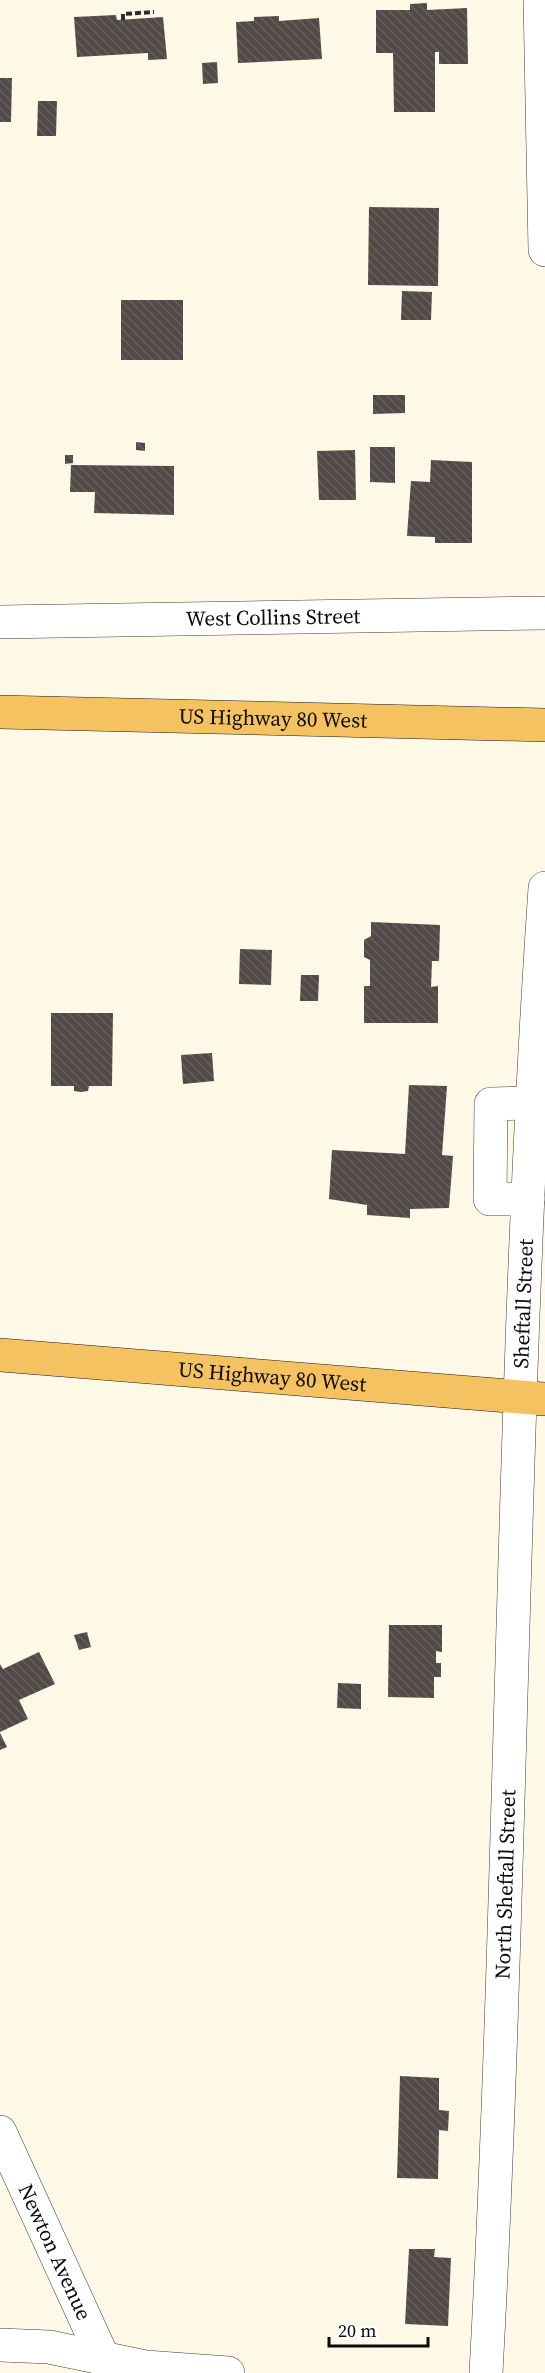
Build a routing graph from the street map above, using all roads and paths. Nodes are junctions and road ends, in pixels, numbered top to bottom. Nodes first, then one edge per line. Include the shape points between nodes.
1 (540, 0) edge
2 (154, 12) dead end
3 (123, 20) dead end
4 (543, 62) edge
5 (545, 250) edge
6 (545, 613) edge
7 (0, 621) edge
8 (0, 712) edge
9 (545, 725) edge
10 (545, 888) edge
11 (535, 1118) edge
12 (528, 1199) junction
13 (0, 1355) edge
14 (534, 1398) edge
15 (0, 2132) edge
16 (0, 2345) edge
17 (107, 2365) edge
18 (228, 2373) edge
19 (486, 2373) edge

1 - 4 street
2 - 3 path via 123,14
4 - 5 street
6 - 7 street, West Collins Street
8 - 9 main road, US Highway 80 West
10 - 11 street, Sheftall Street
11 - 12 street, Sheftall Street
11 - 12 street via 491,1104 490,1199
12 - 14 street, Sheftall Street
13 - 14 main road, US Highway 80 West
14 - 19 street, North Sheftall Street
15 - 17 street, Newton Avenue
16 - 17 street via 49,2347
17 - 18 street

